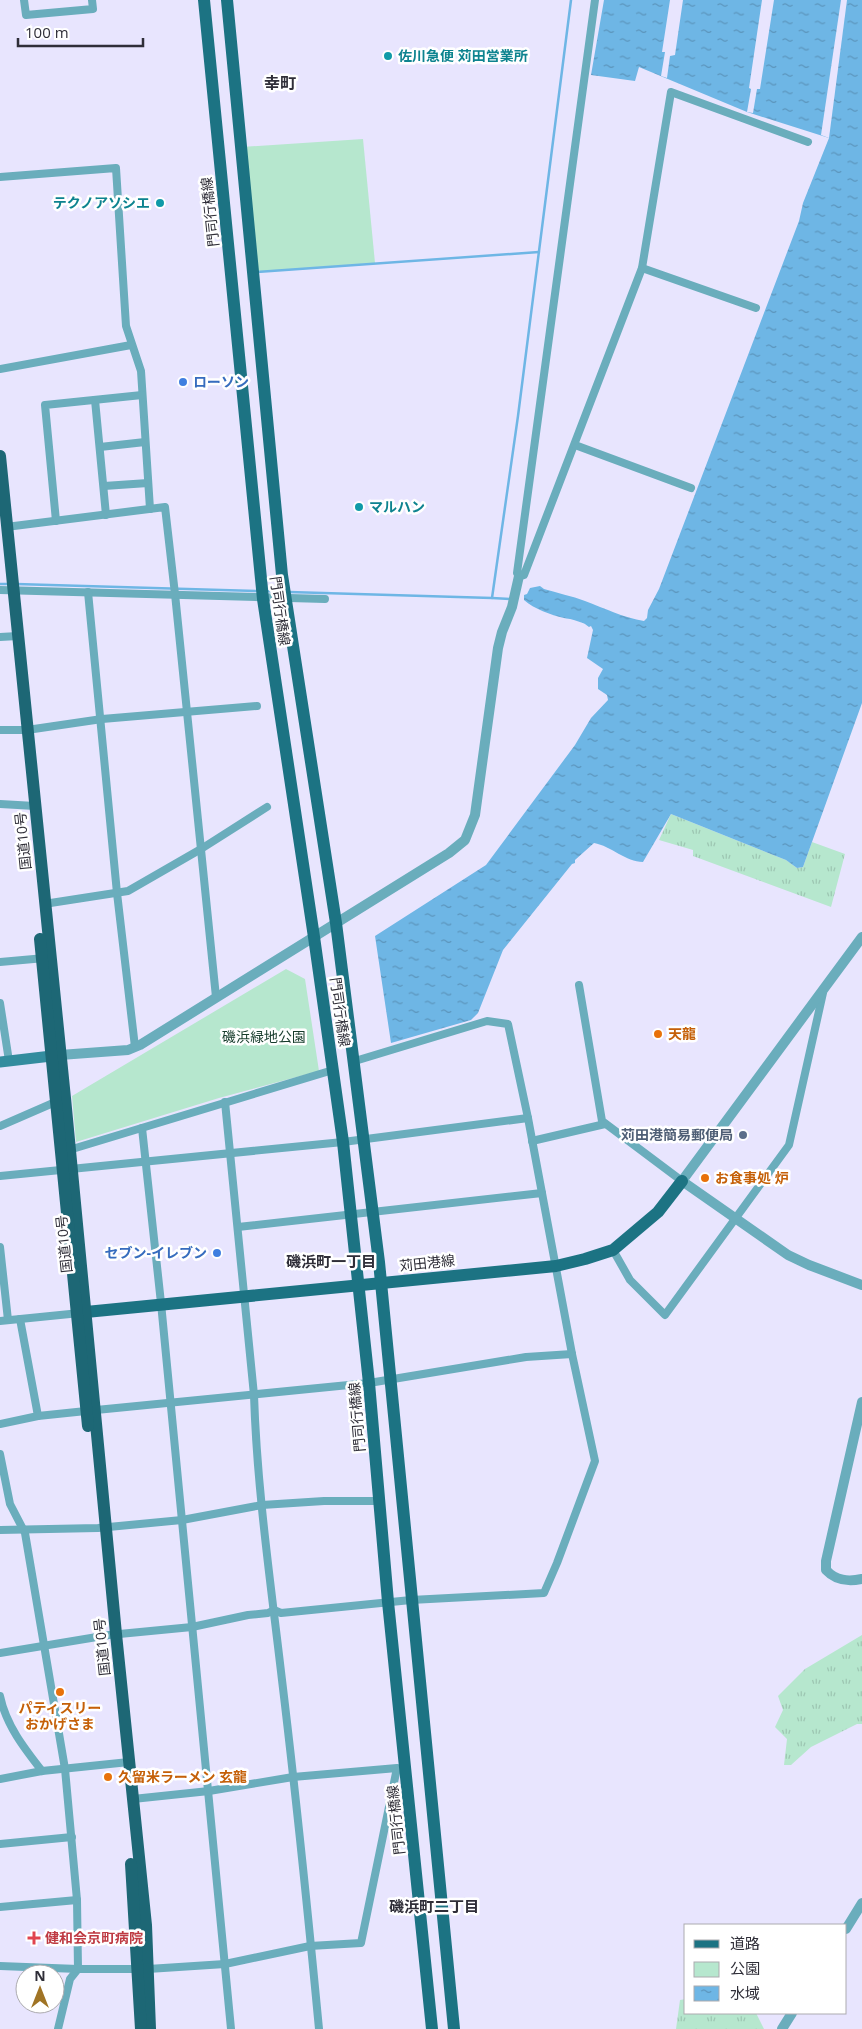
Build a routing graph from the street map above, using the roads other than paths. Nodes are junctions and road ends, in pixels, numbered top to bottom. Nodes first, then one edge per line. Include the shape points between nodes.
1 (24, 0) edge
2 (92, 0) edge
3 (204, 0) edge
4 (227, 0) edge
5 (595, 0) edge
6 (808, 142) dead end
7 (0, 177) edge
8 (642, 268) junction
9 (756, 308) dead end
10 (131, 345) junction
11 (0, 369) edge
12 (142, 395) junction
13 (95, 400) junction
14 (146, 442) junction
15 (575, 445) junction
16 (100, 447) junction
17 (0, 456) edge
18 (148, 483) junction
19 (104, 486) junction
20 (691, 488) dead end
21 (150, 509) junction
22 (106, 514) junction
23 (56, 521) junction
24 (3, 530) edge
25 (519, 576) junction
26 (6, 590) edge
27 (88, 592) junction
28 (176, 594) junction
29 (263, 599) junction
30 (285, 599) junction
31 (325, 599) dead end
32 (9, 637) edge
33 (257, 706) dead end
34 (186, 712) junction
35 (102, 719) junction
36 (0, 730) edge
37 (23, 730) junction
38 (0, 804) edge
39 (31, 806) junction
40 (267, 807) dead end
41 (201, 849) junction
42 (117, 893) junction
43 (44, 904) junction
44 (336, 923) junction
45 (314, 937) junction
46 (862, 937) edge
47 (46, 958) junction
48 (0, 962) edge
49 (579, 985) dead end
50 (823, 990) junction
51 (216, 997) junction
52 (0, 1003) edge
53 (135, 1047) junction
54 (55, 1056) junction
55 (354, 1061) junction
56 (5, 1062) edge
57 (333, 1070) junction
58 (60, 1100) junction
59 (225, 1102) junction
60 (528, 1118) junction
61 (605, 1124) junction
62 (0, 1126) edge
63 (142, 1128) junction
64 (365, 1139) junction
65 (532, 1141) junction
66 (343, 1142) junction
67 (69, 1150) junction
68 (230, 1153) junction
69 (146, 1161) junction
70 (67, 1169) junction
71 (0, 1176) edge
72 (682, 1181) junction
73 (542, 1193) junction
74 (374, 1212) junction
75 (351, 1215) junction
76 (735, 1219) junction
77 (238, 1227) junction
78 (0, 1247) edge
79 (613, 1250) junction
80 (556, 1266) junction
81 (381, 1283) junction
82 (358, 1285) junction
83 (862, 1285) edge
84 (244, 1296) junction
85 (161, 1304) junction
86 (81, 1313) junction
87 (20, 1319) junction
88 (4, 1320) edge
89 (572, 1354) junction
90 (391, 1379) junction
91 (369, 1383) junction
92 (254, 1395) junction
93 (170, 1402) junction
94 (862, 1402) edge
95 (90, 1410) junction
96 (38, 1416) junction
97 (0, 1424) edge
98 (0, 1454) edge
99 (379, 1501) junction
100 (262, 1506) junction
101 (182, 1520) junction
102 (102, 1527) junction
103 (23, 1529) junction
104 (0, 1530) edge
105 (862, 1579) edge
106 (411, 1600) junction
107 (388, 1602) junction
108 (274, 1610) junction
109 (192, 1627) junction
110 (112, 1635) junction
111 (43, 1645) junction
112 (0, 1653) edge
113 (0, 1696) edge
114 (125, 1763) junction
115 (65, 1768) junction
116 (42, 1771) junction
117 (293, 1777) junction
118 (0, 1779) edge
119 (209, 1792) junction
120 (133, 1799) junction
121 (72, 1837) junction
122 (0, 1844) edge
123 (77, 1900) junction
124 (862, 1903) edge
125 (0, 1907) edge
126 (847, 1927) edge
127 (310, 1946) junction
128 (226, 1964) junction
129 (0, 1966) edge
130 (78, 1969) junction
131 (144, 1969) junction
132 (791, 2014) edge
133 (58, 2029) edge
134 (141, 2029) edge
135 (150, 2029) edge
136 (231, 2029) edge
137 (320, 2029) edge
138 (432, 2029) edge
139 (454, 2029) edge
140 (782, 2029) edge

1 - 2 street via 26,15 93,9
3 - 29 main road, 門司行橋線
4 - 30 main road, 門司行橋線
5 - 25 street
6 - 8 street via 671,92
7 - 10 street via 116,168 126,326
8 - 9 street
8 - 15 street
10 - 11 street
10 - 12 street via 141,372
12 - 13 street
12 - 14 street
13 - 16 street
13 - 23 street via 45,405
14 - 16 street
14 - 18 street
15 - 20 street
15 - 25 street via 524,575
16 - 19 street
17 - 24 highway, 国道10号
18 - 19 street
18 - 21 street
19 - 22 street
21 - 22 street
21 - 28 street via 165,507
22 - 23 street
23 - 24 street
24 - 26 highway, 国道10号
25 - 44 street via 498,648 475,815 465,840
26 - 27 street
26 - 32 highway, 国道10号
27 - 28 street
27 - 35 street
28 - 29 street
28 - 34 street
29 - 30 street
29 - 45 main road, 門司行橋線
30 - 31 street
30 - 44 main road, 門司行橋線
32 - 37 highway, 国道10号
33 - 34 street
34 - 35 street
34 - 41 street
35 - 37 street
35 - 42 street
36 - 37 street
37 - 39 highway, 国道10号
38 - 39 street
39 - 43 highway, 国道10号
39 - 47 highway, 国道10号
40 - 41 street
41 - 42 street via 128,891
41 - 51 street
42 - 43 street
42 - 53 street
43 - 47 highway, 国道10号
44 - 45 street
44 - 55 main road, 門司行橋線
45 - 51 street
45 - 57 main road, 門司行橋線
46 - 50 street
47 - 48 street
47 - 54 highway, 国道10号
49 - 61 street
50 - 72 street
50 - 76 street via 789,1145
51 - 53 street
52 - 56 street
53 - 54 street
54 - 56 main road
54 - 58 highway, 国道10号
55 - 60 street via 487,1020 508,1024
55 - 64 main road, 門司行橋線
57 - 59 street
57 - 66 main road, 門司行橋線
58 - 62 street
58 - 67 highway, 国道10号
58 - 70 highway, 国道10号
59 - 63 street
59 - 68 street
60 - 64 street
60 - 65 street
61 - 65 street
61 - 72 street
63 - 67 street
63 - 69 street
64 - 66 street
64 - 74 main road, 門司行橋線
65 - 73 street
66 - 68 street
66 - 75 main road, 門司行橋線
67 - 70 highway, 国道10号
68 - 69 street
68 - 77 street
69 - 70 street
69 - 85 street
70 - 71 street
70 - 86 highway, 国道10号
72 - 76 street
72 - 79 main road, 苅田港線 via 658,1212
73 - 74 street
73 - 80 street
74 - 75 street
74 - 81 main road, 門司行橋線
75 - 77 street
75 - 82 main road, 門司行橋線
76 - 79 street via 665,1315 630,1280
76 - 83 street via 788,1255
77 - 84 street
78 - 88 street
79 - 80 main road, 苅田港線
80 - 81 main road, 苅田港線
80 - 89 street
81 - 82 main road, 苅田港線
81 - 90 main road, 門司行橋線
82 - 84 main road, 苅田港線
82 - 91 main road, 門司行橋線
84 - 85 main road, 苅田港線
84 - 92 street
85 - 86 main road, 苅田港線
85 - 93 street
86 - 87 street
86 - 95 highway, 国道10号
87 - 88 street
87 - 96 street
89 - 90 street via 526,1357
89 - 106 street via 595,1461 544,1593
90 - 91 street
90 - 106 main road, 門司行橋線
91 - 92 street
91 - 99 main road, 門司行橋線
92 - 93 street
92 - 100 street
93 - 95 street
93 - 101 street
94 - 105 street via 826,1561 826,1570 832,1576 840,1580
95 - 96 street
95 - 102 highway, 国道10号
96 - 97 street
98 - 103 street via 10,1504
99 - 100 street
99 - 107 main road, 門司行橋線
100 - 101 street
100 - 108 street
101 - 102 street
101 - 109 street
102 - 103 street
102 - 110 highway, 国道10号
103 - 104 street
103 - 111 street
106 - 107 street
106 - 139 main road, 門司行橋線
107 - 108 street
107 - 138 main road, 門司行橋線
108 - 109 street
108 - 117 street
109 - 110 street
109 - 119 street
110 - 111 street
110 - 114 highway, 国道10号
111 - 112 street
111 - 115 street
113 - 116 street via 14,1732
114 - 115 street
114 - 120 highway, 国道10号
114 - 131 highway, 国道10号
115 - 116 street
115 - 121 street
116 - 118 street
117 - 119 street
117 - 127 street
117 - 127 street via 397,1768 362,1941
119 - 120 street
119 - 128 street
120 - 131 highway, 国道10号 via 146,1925
121 - 122 street
121 - 123 street
123 - 125 street
123 - 130 street
124 - 126 street
127 - 128 street
127 - 137 street
128 - 131 street
128 - 136 street
129 - 130 street
130 - 131 street
130 - 133 street via 70,1979
131 - 134 highway, 国道10号
131 - 135 highway, 国道10号
132 - 140 street

